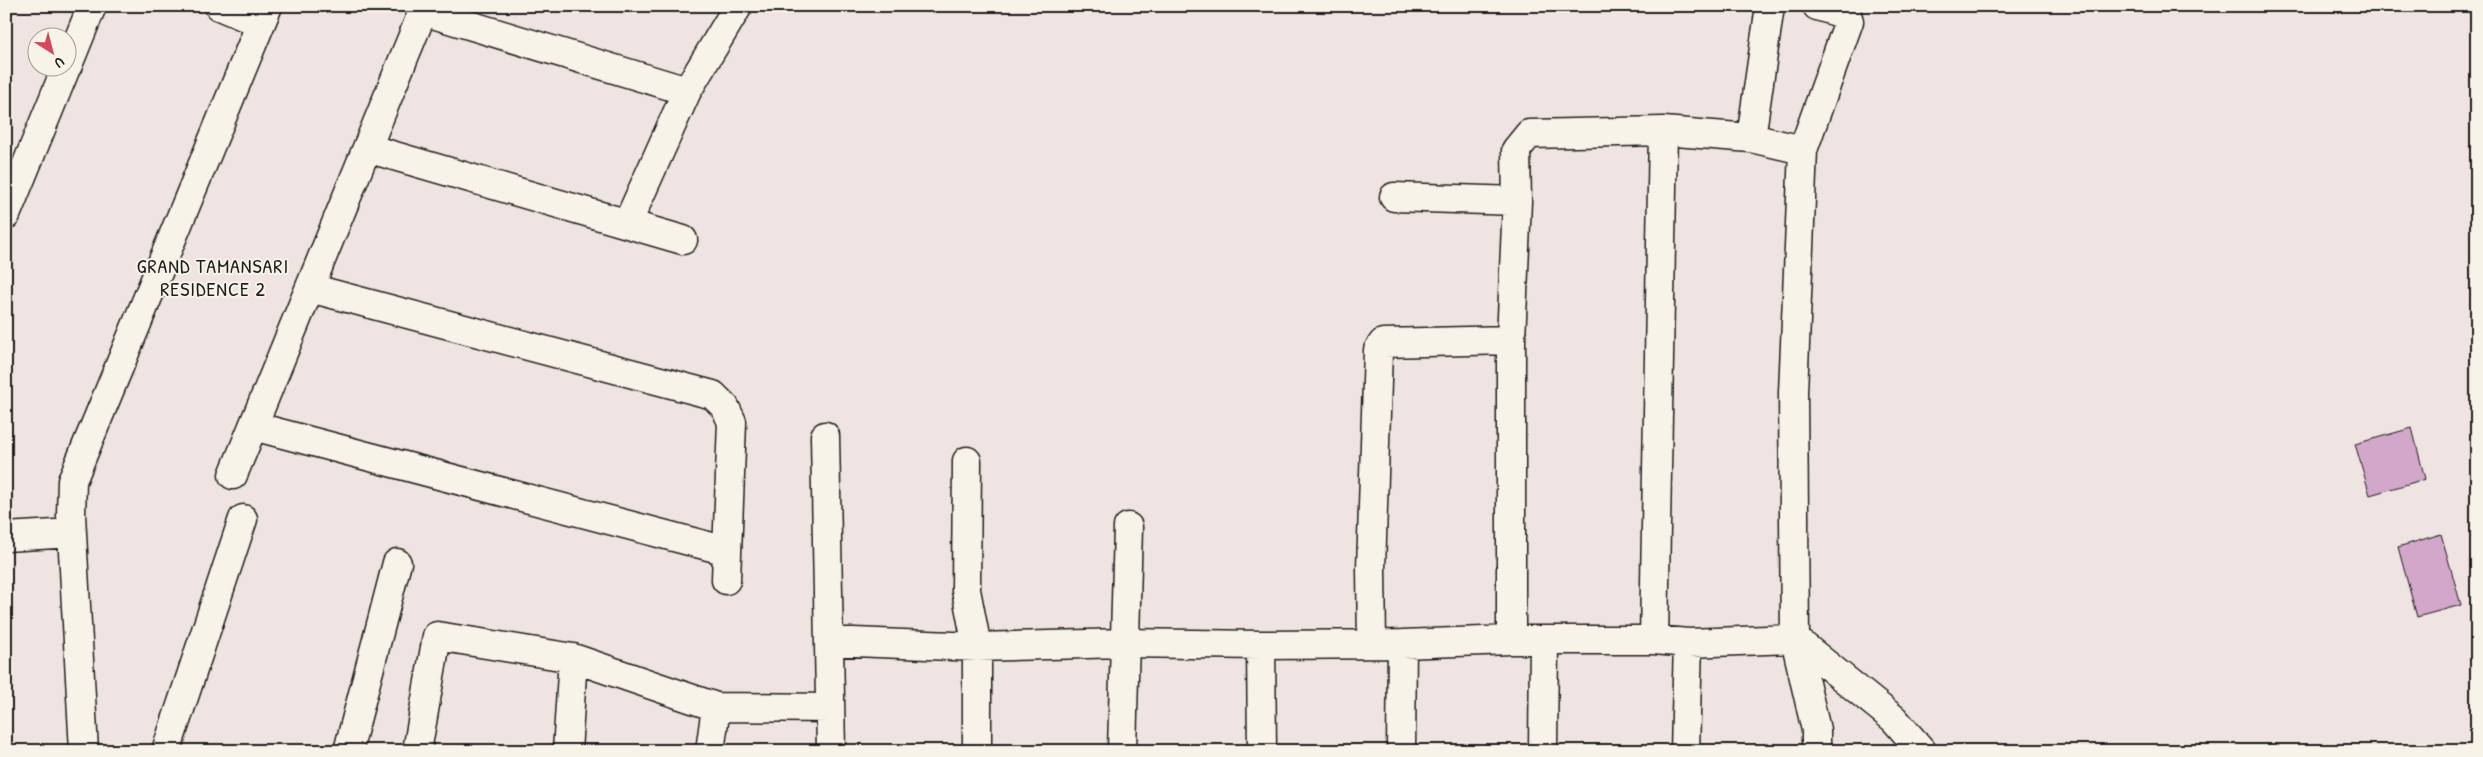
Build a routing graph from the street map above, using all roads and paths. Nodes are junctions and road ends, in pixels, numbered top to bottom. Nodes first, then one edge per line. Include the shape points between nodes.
1 (92, 6) edge
2 (219, 6) edge
3 (738, 6) edge
4 (1770, 6) edge
5 (1817, 6) edge
6 (420, 8) edge
7 (264, 15) edge
8 (78, 40) edge
9 (62, 78) edge
10 (687, 91) junction
11 (1663, 132) junction
12 (1752, 138) junction
13 (367, 148) junction
14 (1804, 150) junction
15 (1394, 197) dead end
16 (1517, 201) junction
17 (6, 215) edge
18 (628, 222) junction
19 (683, 240) dead end
20 (310, 288) junction
21 (1511, 340) junction
22 (253, 426) junction
23 (825, 436) dead end
24 (967, 461) dead end
25 (233, 475) dead end
26 (243, 520) dead end
27 (1128, 527) dead end
28 (72, 533) junction
29 (6, 537) edge
30 (727, 551) junction
31 (397, 563) dead end
32 (726, 580) dead end
33 (1794, 639) junction
34 (1511, 640) junction
35 (1544, 640) junction
36 (1654, 640) junction
37 (829, 641) junction
38 (1124, 643) junction
39 (1372, 643) junction
40 (1688, 643) junction
41 (1402, 644) junction
42 (1260, 645) junction
43 (977, 647) junction
44 (573, 658) junction
45 (716, 707) junction
46 (830, 708) junction
47 (84, 751) edge
48 (166, 751) edge
49 (348, 751) edge
50 (417, 751) edge
51 (567, 751) edge
52 (710, 751) edge
53 (831, 751) edge
54 (978, 751) edge
55 (1122, 751) edge
56 (1262, 751) edge
57 (1401, 751) edge
58 (1543, 751) edge
59 (1685, 751) edge
60 (1816, 751) edge
61 (1922, 751) edge

1 - 8 street
2 - 7 street
3 - 10 street
4 - 12 street
5 - 14 street via 1847,15 1849,21
6 - 10 street
6 - 13 street
7 - 28 street via 72,481
9 - 17 street
10 - 18 street
11 - 12 street
11 - 16 street via 1529,134 1516,150
11 - 36 street
12 - 14 street
13 - 18 street
13 - 20 street
14 - 33 street via 1793,393
15 - 16 street
16 - 21 street
18 - 19 street
20 - 22 street
20 - 30 street via 713,395 725,407 732,422
21 - 34 street
21 - 39 street via 1383,343 1378,350
22 - 25 street
22 - 30 street
23 - 37 street
24 - 43 street via 966,590
26 - 48 street
27 - 38 street
28 - 29 street
28 - 47 street
30 - 32 street
31 - 49 street
33 - 40 street
33 - 60 street via 1816,730
33 - 61 street via 1894,719
34 - 35 street
34 - 41 street
35 - 36 street
35 - 58 street
36 - 40 street
37 - 43 street
37 - 46 street
38 - 42 street
38 - 43 street
38 - 55 street
39 - 41 street
39 - 42 street
40 - 59 street
41 - 57 street
42 - 56 street
43 - 54 street
44 - 45 street
44 - 50 street via 437,636
44 - 51 street
45 - 46 street
45 - 52 street
46 - 53 street

